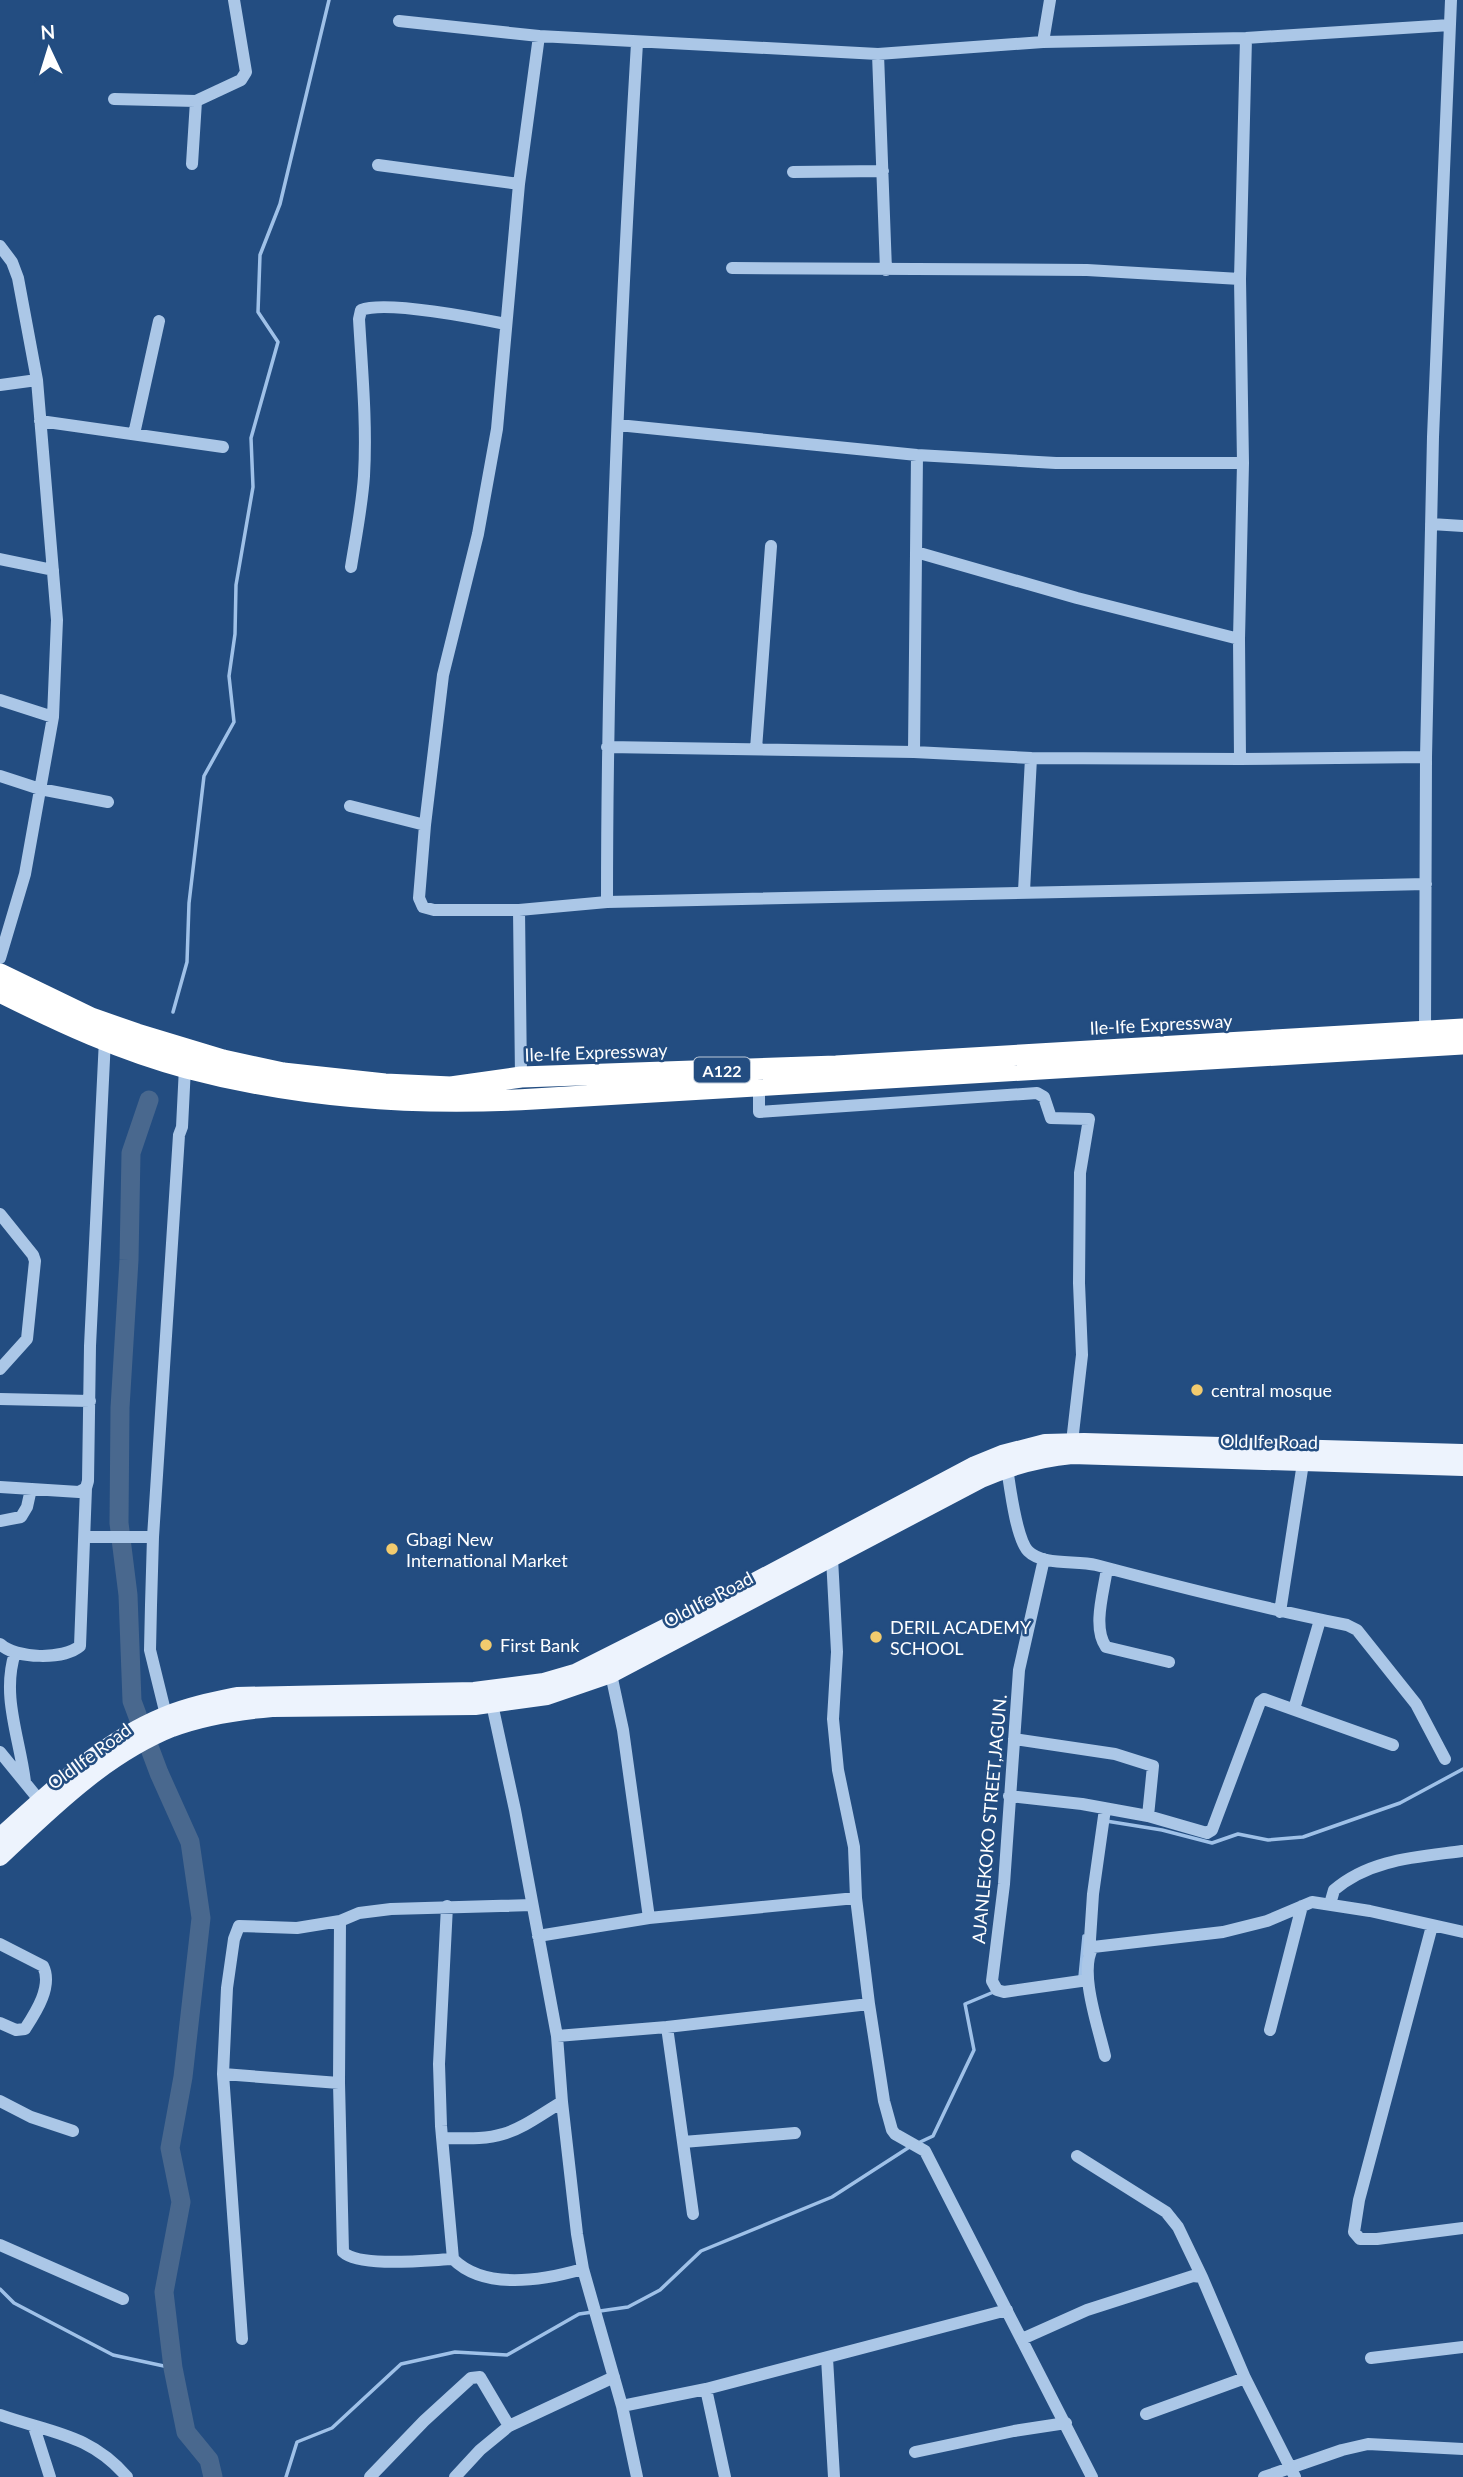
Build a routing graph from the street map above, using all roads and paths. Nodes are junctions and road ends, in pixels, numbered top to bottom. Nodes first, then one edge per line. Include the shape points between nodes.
1 (234, 0) edge
2 (1050, 0) edge
3 (1451, 0) edge
4 (399, 21) dead end
5 (1450, 25) junction
6 (539, 36) junction
7 (1246, 38) junction
8 (1043, 42) junction
9 (637, 43) junction
10 (878, 54) junction
11 (114, 99) dead end
12 (196, 101) junction
13 (192, 164) dead end
14 (378, 165) dead end
15 (883, 171) junction
16 (793, 172) dead end
17 (519, 184) junction
18 (0, 246) edge
19 (732, 268) dead end
20 (886, 270) junction
21 (1240, 279) junction
22 (159, 321) dead end
23 (506, 324) junction
24 (37, 380) junction
25 (0, 385) edge
26 (40, 421) junction
27 (618, 425) junction
28 (134, 434) junction
29 (223, 447) dead end
30 (917, 455) junction
31 (1243, 463) junction
32 (1431, 524) junction
33 (1463, 526) edge
34 (771, 546) dead end
35 (916, 552) junction
36 (0, 559) edge
37 (351, 567) dead end
38 (53, 570) junction
39 (1239, 639) junction
40 (0, 699) edge
41 (53, 717) junction
42 (607, 747) junction
43 (757, 749) junction
44 (914, 752) junction
45 (1426, 757) junction
46 (1031, 758) junction
47 (1240, 759) junction
48 (0, 776) edge
49 (40, 789) junction
50 (107, 802) dead end
51 (350, 806) dead end
52 (425, 825) junction
53 (1426, 884) junction
54 (1024, 891) junction
55 (607, 902) junction
56 (519, 910) junction
57 (0, 958) edge
58 (0, 974) edge
59 (0, 992) edge
60 (1463, 1029) edge
61 (1425, 1032) junction
62 (105, 1039) junction
63 (1463, 1044) edge
64 (185, 1068) junction
65 (521, 1077) junction
66 (759, 1086) junction
67 (0, 1214) edge
68 (0, 1369) edge
69 (0, 1399) edge
70 (90, 1401) junction
71 (1072, 1442) junction
72 (1463, 1452) edge
73 (1393, 1458) junction
74 (1303, 1463) junction
75 (1463, 1467) edge
76 (1007, 1468) junction
77 (0, 1487) edge
78 (86, 1488) junction
79 (31, 1489) junction
80 (0, 1521) edge
81 (88, 1537) junction
82 (150, 1537) junction
83 (832, 1558) junction
84 (1044, 1559) junction
85 (1107, 1568) junction
86 (725, 1606) junction
87 (1280, 1612) junction
88 (1320, 1620) junction
89 (0, 1644) edge
90 (15, 1653) junction
91 (1169, 1662) dead end
92 (611, 1674) junction
93 (238, 1703) junction
94 (492, 1704) junction
95 (1294, 1709) junction
96 (166, 1715) junction
97 (140, 1736) junction
98 (1014, 1739) junction
99 (1393, 1745) dead end
100 (0, 1752) edge
101 (1446, 1759) dead end
102 (25, 1782) junction
103 (1009, 1796) junction
104 (40, 1801) junction
105 (1105, 1809) junction
106 (1148, 1816) junction
107 (0, 1837) edge
108 (1462, 1851) edge
109 (0, 1857) edge
110 (856, 1898) junction
111 (532, 1905) junction
112 (1330, 1905) junction
113 (447, 1906) junction
114 (1302, 1906) junction
115 (649, 1918) junction
116 (340, 1922) junction
117 (1432, 1926) junction
118 (1463, 1932) edge
119 (538, 1936) junction
120 (0, 1944) edge
121 (1089, 1954) junction
122 (1088, 1980) junction
123 (869, 2004) junction
124 (0, 2023) edge
125 (667, 2027) junction
126 (1270, 2030) dead end
127 (557, 2036) junction
128 (1105, 2056) dead end
129 (223, 2074) junction
130 (339, 2083) junction
131 (0, 2101) edge
132 (562, 2102) junction
133 (73, 2131) dead end
134 (795, 2133) dead end
135 (442, 2138) junction
136 (683, 2143) junction
137 (1077, 2157) dead end
138 (693, 2214) dead end
139 (1463, 2228) edge
140 (0, 2245) edge
141 (453, 2259) junction
142 (583, 2269) junction
143 (1202, 2277) junction
144 (123, 2299) dead end
145 (1007, 2310) junction
146 (242, 2339) dead end
147 (1022, 2339) junction
148 (1463, 2347) edge
149 (827, 2358) junction
150 (1371, 2358) dead end
151 (614, 2377) junction
152 (1245, 2378) junction
153 (706, 2389) junction
154 (622, 2406) junction
155 (1146, 2413) dead end
156 (0, 2415) edge
157 (1066, 2423) junction
158 (509, 2426) junction
159 (34, 2427) junction
160 (1463, 2449) edge
161 (915, 2452) dead end
162 (1293, 2473) edge
163 (50, 2477) edge
164 (127, 2477) edge
165 (370, 2477) edge
166 (455, 2477) edge
167 (637, 2477) edge
168 (725, 2477) edge
169 (834, 2477) edge
170 (1092, 2477) edge
171 (1264, 2477) edge

1 - 12 street via 246,72 241,80
2 - 8 street
3 - 5 street
4 - 6 street
5 - 7 street
5 - 32 street
6 - 9 street
6 - 17 street
7 - 8 street
7 - 21 street
8 - 10 street
9 - 10 street
9 - 27 street
10 - 15 street
11 - 12 street
12 - 13 street
14 - 17 street
15 - 16 street
15 - 20 street
17 - 23 street
18 - 24 street via 19,278
19 - 20 street
20 - 21 street via 1087,270
21 - 31 street
22 - 28 street
23 - 37 street via 406,309 361,310 364,474
23 - 52 street via 497,429 478,534 443,675
24 - 25 street
24 - 26 street
26 - 28 street
26 - 38 street
27 - 30 street
27 - 42 street
28 - 29 street
30 - 31 street via 1056,463
30 - 35 street
31 - 39 street
32 - 33 street
32 - 45 street
34 - 43 street
35 - 39 street
35 - 44 street
36 - 38 street
38 - 41 street via 57,620
39 - 47 street
40 - 41 street
41 - 49 street
42 - 43 street
42 - 55 street
43 - 44 street
44 - 46 street
45 - 47 street
45 - 53 street
46 - 47 street
46 - 54 street
48 - 49 street
49 - 50 street
49 - 57 street via 25,874
51 - 52 street
52 - 56 street via 419,898 423,907
53 - 54 street
53 - 61 street
54 - 55 street
55 - 56 street
56 - 65 street
58 - 65 highway, Ile-Ife Expressway / A122 via 91,1018 223,1060 283,1073 451,1087
59 - 62 highway, A122
60 - 61 highway, Ile-Ife Expressway / A122
61 - 65 highway, Ile-Ife Expressway / A122 via 836,1066
62 - 64 highway, A122
62 - 70 street
63 - 66 highway, A122
64 - 66 highway, A122 via 318,1093 417,1102
64 - 82 street
66 - 71 street via 760,1112 1037,1093 1044,1097 1051,1118 1089,1119 1080,1173 1082,1356
67 - 68 street via 35,1261 27,1339
69 - 70 street
70 - 78 street
71 - 73 main road, Old Ife Road
71 - 86 main road, Old Ife Road via 1028,1447 975,1465
72 - 73 main road, Old Ife Road
73 - 74 main road, Old Ife Road
73 - 75 main road, Old Ife Road
74 - 76 main road, Old Ife Road via 1072,1455
74 - 87 street
76 - 83 main road, Old Ife Road
76 - 84 street via 1021,1538 1029,1551
77 - 79 street
78 - 79 street via 79,1492
78 - 81 street
79 - 80 street via 21,1517
81 - 82 street
81 - 90 street via 80,1646 55,1654
82 - 96 street via 150,1650
83 - 86 main road, Old Ife Road
83 - 110 street via 837,1652 833,1719 854,1847
84 - 85 street
84 - 98 street, AJANLEKOKO STREET,JAGUN. via 1019,1670
85 - 87 street
85 - 91 street via 1099,1629 1102,1641 1107,1647
86 - 92 main road, Old Ife Road
86 - 93 main road, Old Ife Road via 544,1682 474,1691
87 - 88 street
88 - 95 street
88 - 101 street via 1357,1630 1416,1704
89 - 90 street
90 - 102 street via 10,1697
92 - 94 main road, Old Ife Road via 547,1696
92 - 115 street
93 - 94 main road, Old Ife Road via 272,1708
93 - 96 main road, Old Ife Road via 204,1703
93 - 97 main road, Old Ife Road via 208,1717
94 - 111 street
95 - 99 street
95 - 106 street via 1269,1699 1259,1702 1212,1830 1198,1832
96 - 97 main road, Old Ife Road
97 - 104 main road, Old Ife Road via 80,1767
97 - 109 main road, Old Ife Road
98 - 103 street, AJANLEKOKO STREET,JAGUN.
98 - 106 street via 1115,1754 1153,1766
100 - 102 street
102 - 104 street
103 - 105 street
103 - 122 street, AJANLEKOKO STREET,JAGUN. via 992,1981 1004,1992
104 - 107 main road, Old Ife Road
105 - 106 street
105 - 121 street
108 - 112 street via 1400,1858 1359,1871 1334,1890
110 - 115 street
110 - 123 street
111 - 113 street
111 - 119 street
112 - 114 street via 1312,1902
112 - 117 street
113 - 116 street via 359,1913
113 - 135 street via 439,2064
114 - 121 street via 1223,1932 1109,1944 1093,1947
114 - 126 street
115 - 119 street
116 - 129 street via 298,1928 239,1926 227,1988
116 - 130 street
117 - 118 street
117 - 139 street via 1354,2232 1360,2239 1377,2239
119 - 127 street
120 - 124 street via 43,1966 47,1980 25,2029
121 - 122 street
122 - 128 street
123 - 125 street
123 - 145 street via 892,2130 925,2151
125 - 127 street
125 - 136 street
127 - 132 street
129 - 130 street
129 - 146 street
130 - 141 street via 343,2252 378,2261
131 - 133 street
132 - 135 street via 501,2135
132 - 142 street
134 - 136 street
135 - 141 street
136 - 138 street
137 - 143 street via 1166,2212
140 - 144 street
141 - 142 street via 471,2273 511,2280 547,2279
142 - 151 street
143 - 147 street via 1087,2310
143 - 152 street
145 - 147 street
145 - 149 street
147 - 157 street
148 - 150 street
149 - 153 street
149 - 169 street
151 - 154 street
151 - 158 street
152 - 155 street
152 - 162 street
153 - 154 street
153 - 168 street
154 - 167 street
156 - 159 street
157 - 161 street
157 - 170 street
158 - 165 street via 480,2377 471,2378
158 - 166 street
159 - 163 street
159 - 164 street via 81,2440 111,2459
160 - 162 street via 1368,2444 1342,2450
162 - 171 street

